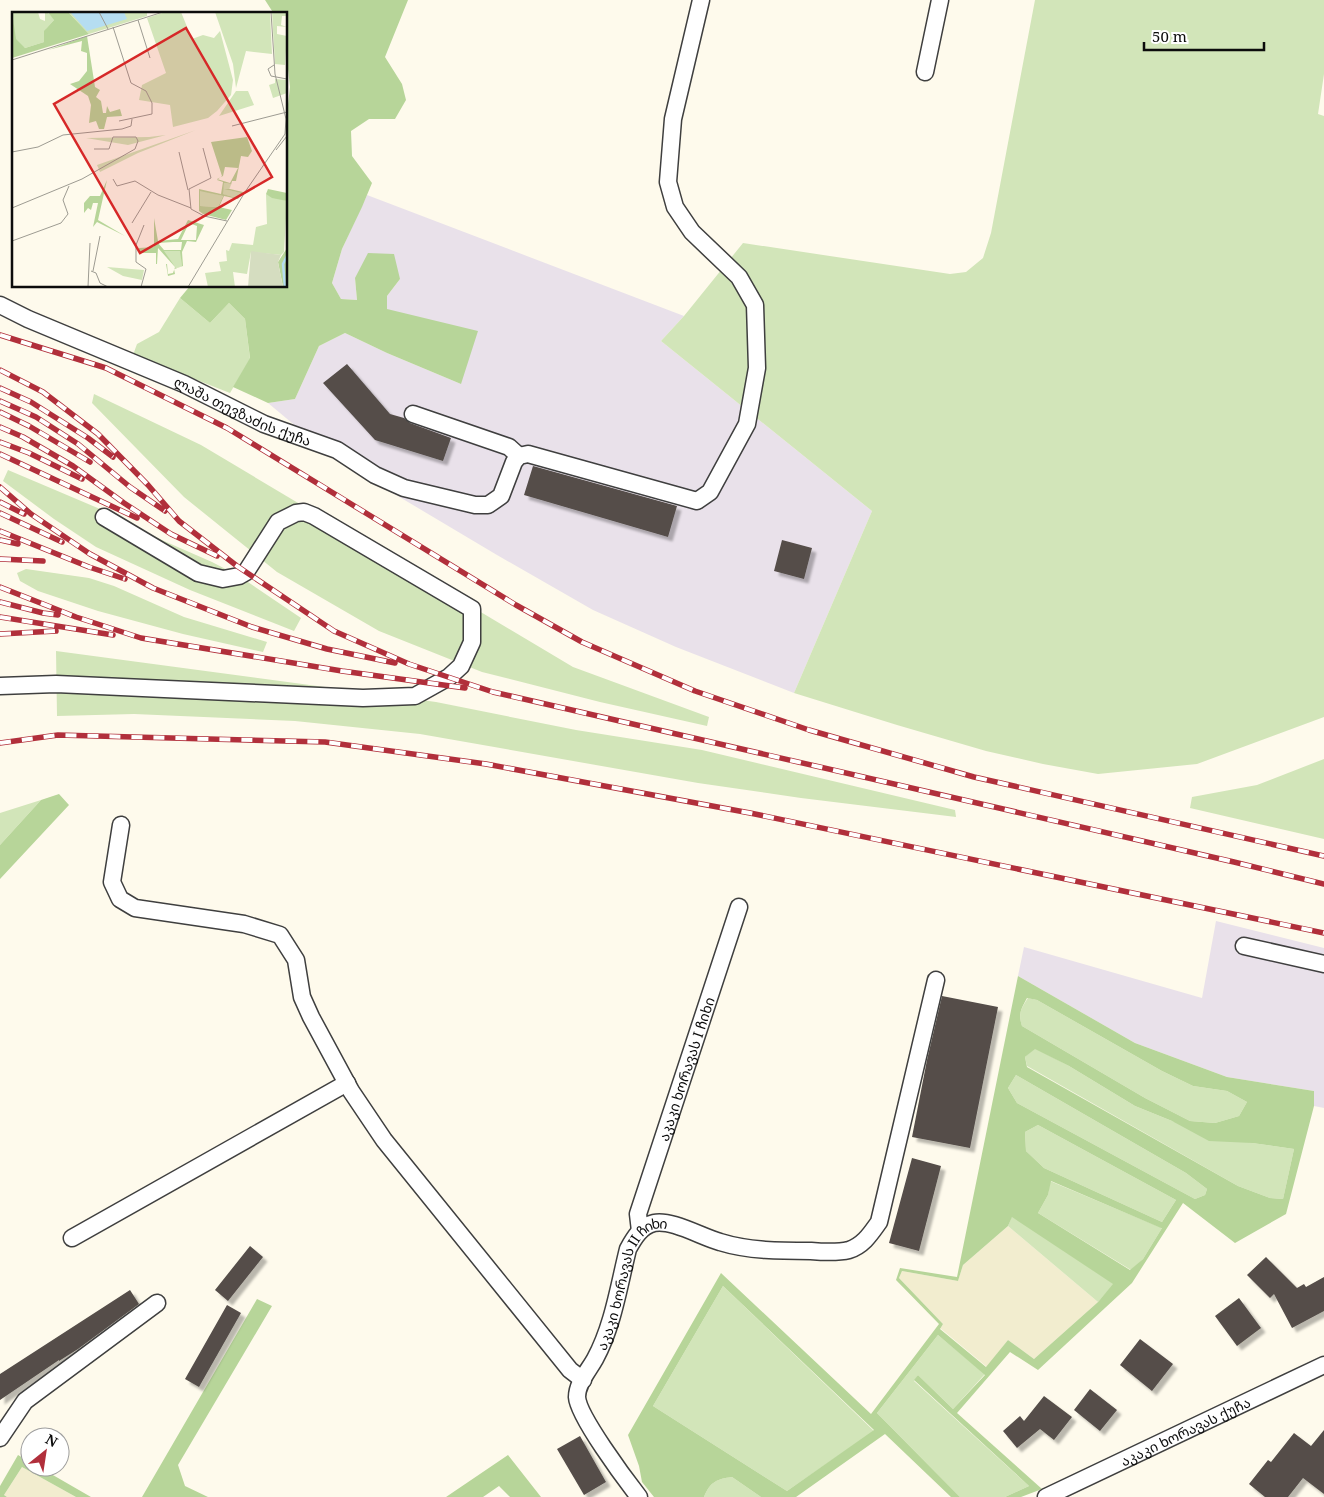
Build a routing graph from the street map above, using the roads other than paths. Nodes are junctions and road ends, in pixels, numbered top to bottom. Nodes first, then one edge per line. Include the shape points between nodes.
1 (701, 0) edge
2 (940, 0) edge
3 (925, 72) dead end
4 (0, 305) edge
5 (413, 414) dead end
6 (519, 456) junction
7 (104, 517) dead end
8 (0, 686) edge
9 (121, 825) dead end
10 (739, 907) dead end
11 (1244, 946) dead end
12 (1324, 964) edge
13 (936, 980) dead end
14 (347, 1084) junction
15 (640, 1231) junction
16 (72, 1238) dead end
17 (157, 1303) dead end
18 (1324, 1365) edge
19 (582, 1380) junction
20 (0, 1438) edge
21 (639, 1497) edge
22 (1046, 1497) edge

1 - 6 street via 673,118 668,182 676,206 692,232 740,277 755,304 758,368 747,424 710,492 697,501 528,454
2 - 3 street
4 - 6 street, ლაშა თევზაძის ქუჩა via 184,384 264,424 337,450 375,475 404,488 475,505 488,505 501,496
5 - 6 street via 509,447
7 - 8 street via 198,573 223,579 246,572 278,522 304,512 472,609 472,642 461,666 450,677 415,696 363,698 56,684
9 - 14 street via 112,882 120,899 135,908 244,924 280,935 296,960 302,997
10 - 15 street, აკაკი ხორავას I ჩიხი via 638,1214
11 - 12 street
13 - 15 street, აკაკი ხორავას II ჩიხი via 879,1222 864,1242 849,1250 832,1252 774,1251 720,1242 665,1222 654,1223
14 - 16 street
14 - 19 street via 384,1140 570,1370
15 - 19 street, აკაკი ხორავას II ჩიხი via 628,1249 605,1339
17 - 20 street via 25,1401
18 - 22 street, აკაკი ხორავას ქუჩა
19 - 21 street, აკაკი ხორავას II ჩიხი via 577,1396 582,1413

